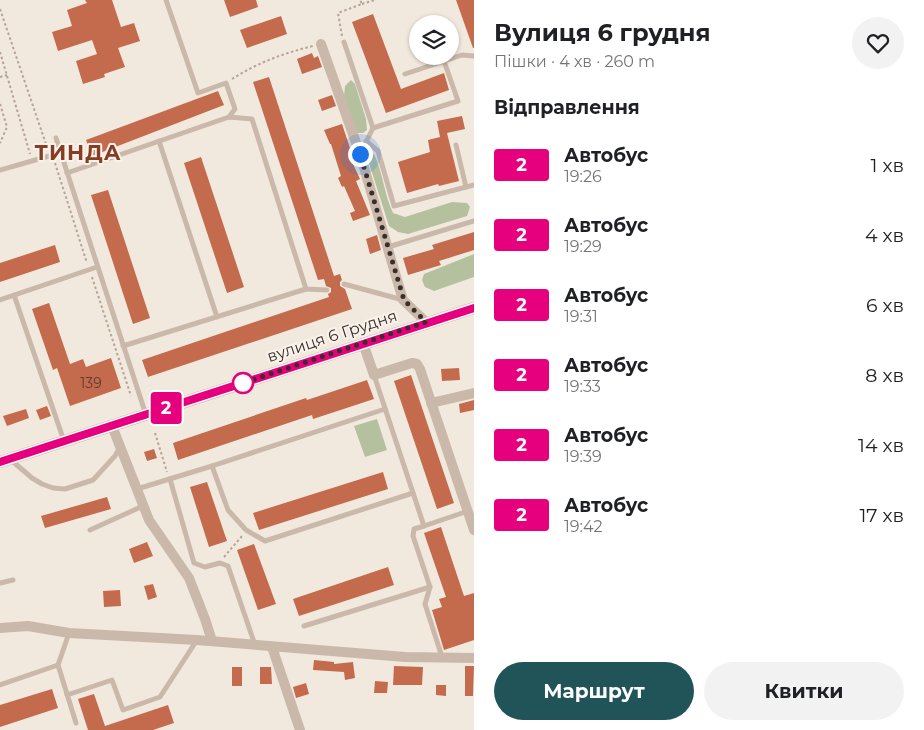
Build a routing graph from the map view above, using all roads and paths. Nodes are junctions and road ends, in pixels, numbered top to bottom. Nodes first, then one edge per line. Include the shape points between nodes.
1 (166, 0) edge
2 (360, 0) edge
3 (375, 0) edge
4 (362, 4) junction
5 (0, 9) edge
6 (344, 42) joint
7 (322, 44) joint
8 (0, 52) edge
9 (459, 55) edge
10 (474, 56) edge
11 (432, 65) edge
12 (445, 65) edge
13 (405, 74) dead end
14 (7, 75) junction
15 (0, 77) edge
16 (226, 83) junction
17 (0, 104) edge
18 (229, 117) junction
19 (373, 128) junction
20 (56, 138) dead end
21 (159, 141) junction
22 (366, 141) junction
23 (0, 143) edge
24 (456, 145) dead end
25 (60, 153) junction
26 (360, 154) junction
27 (53, 155) junction
28 (32, 161) junction
29 (0, 170) edge
30 (67, 173) junction
31 (474, 185) edge
32 (466, 187) junction
33 (474, 221) edge
34 (388, 247) junction
35 (97, 267) junction
36 (90, 270) junction
37 (344, 284) dead end
38 (306, 289) junction
39 (327, 290) dead end
40 (14, 295) junction
41 (0, 300) edge
42 (404, 300) junction
43 (474, 308) edge
44 (217, 317) junction
45 (426, 322) junction
46 (363, 343) junction
47 (123, 346) junction
48 (374, 375) junction
49 (474, 393) edge
50 (131, 396) dead end
51 (431, 403) junction
52 (385, 409) junction
53 (146, 415) junction
54 (112, 426) junction
55 (155, 433) dead end
56 (64, 441) junction
57 (120, 446) junction
58 (5, 460) edge
59 (212, 466) junction
60 (170, 479) junction
61 (137, 489) junction
62 (413, 493) junction
63 (143, 506) junction
64 (468, 511) junction
65 (424, 526) junction
66 (90, 530) dead end
67 (246, 530) junction
68 (474, 530) edge
69 (220, 562) junction
70 (13, 580) dead end
71 (0, 584) edge
72 (430, 587) junction
73 (304, 626) dead end
74 (0, 628) edge
75 (69, 633) junction
76 (197, 640) junction
77 (212, 641) junction
78 (255, 645) junction
79 (272, 647) junction
80 (442, 658) junction
81 (474, 658) edge
82 (58, 665) junction
83 (0, 685) edge
84 (68, 695) junction
85 (76, 723) dead end
86 (300, 730) edge

1 - 16 lane via 198,93
2 - 4 path
3 - 4 path
4 - 6 path via 338,14
5 - 27 path via 48,150
6 - 19 lane
7 - 16 path via 252,66
7 - 26 street
8 - 14 path
9 - 10 lane
11 - 13 lane
12 - 19 lane via 458,101
14 - 15 path
14 - 28 path
16 - 18 lane via 235,109
17 - 23 path via 7,127
18 - 21 lane
18 - 38 lane via 252,119
19 - 22 lane
20 - 25 lane
21 - 30 lane
21 - 44 lane
22 - 26 lane
22 - 32 lane via 378,151 394,206
24 - 32 lane
25 - 27 lane
25 - 30 lane
26 - 34 street
27 - 28 lane
27 - 36 path
28 - 29 lane
30 - 35 lane
31 - 32 lane
33 - 34 lane
34 - 42 street
35 - 36 lane
35 - 47 lane
36 - 40 lane
36 - 50 path
37 - 42 lane
38 - 39 lane
38 - 44 lane
40 - 41 lane
40 - 56 lane
42 - 45 street
43 - 45 street, вулиця 6 Грудня
44 - 47 lane
45 - 46 street, вулиця 6 Грудня
46 - 48 street
46 - 53 street, вулиця 6 Грудня
47 - 53 lane
48 - 51 street via 417,364
48 - 52 lane
49 - 51 street
51 - 64 street
52 - 59 lane
52 - 62 lane
53 - 54 street, вулиця 6 Грудня
54 - 56 street, вулиця 6 Грудня
54 - 57 street
55 - 60 path
56 - 58 street, вулиця 6 Грудня
57 - 58 lane via 93,480 65,489 42,484
57 - 61 street
59 - 60 lane
59 - 67 lane via 228,510
60 - 61 lane
60 - 69 lane via 194,562 206,567
61 - 63 street
62 - 65 lane
62 - 67 lane via 265,541
63 - 66 lane
63 - 77 street via 189,578
64 - 65 lane
64 - 68 street
65 - 72 lane via 414,530 412,536
67 - 69 path
69 - 78 lane via 228,566
70 - 71 lane
72 - 73 lane
72 - 80 lane via 425,604
74 - 75 street via 28,626
75 - 76 street
75 - 82 lane
76 - 77 street
76 - 84 lane via 160,697 123,710 112,680
77 - 78 street
78 - 79 street
79 - 80 street
79 - 86 street
80 - 81 street
82 - 83 lane
82 - 84 lane
84 - 85 lane

